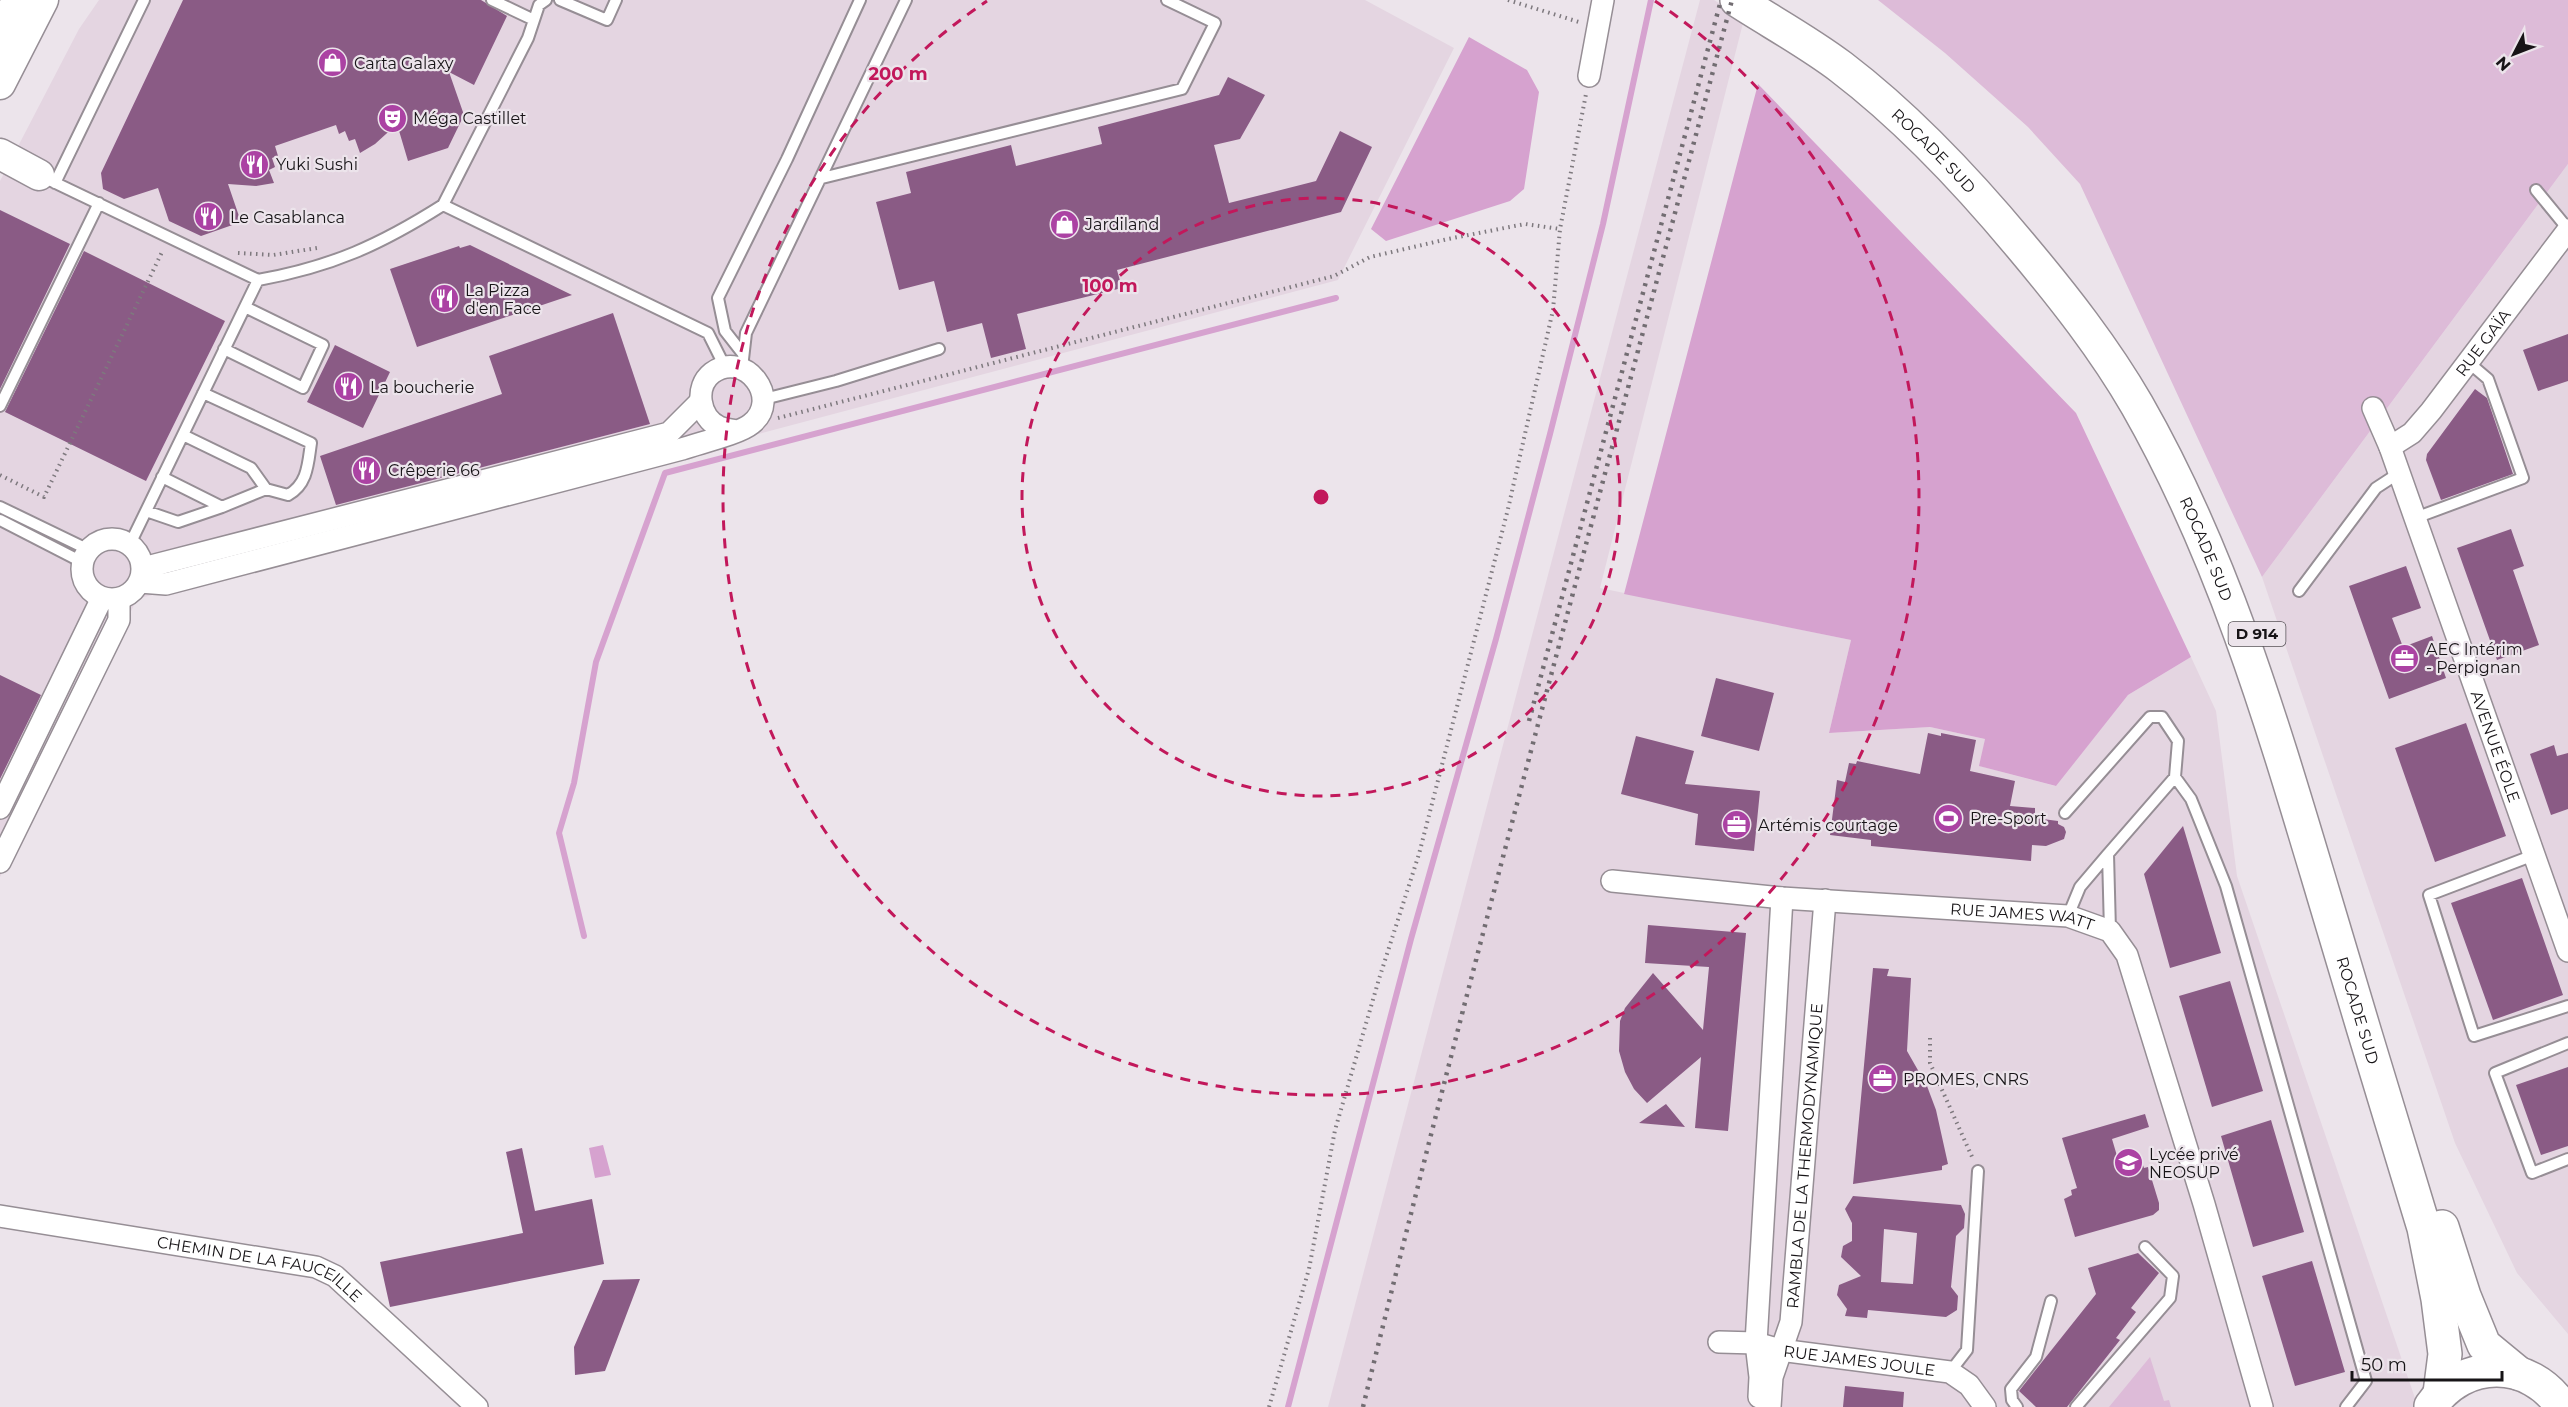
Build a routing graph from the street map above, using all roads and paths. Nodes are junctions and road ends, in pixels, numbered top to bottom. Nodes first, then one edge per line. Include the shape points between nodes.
1 (17, 0) edge
2 (36, 0) edge
3 (43, 0) edge
4 (144, 0) edge
5 (492, 0) edge
6 (560, 0) edge
7 (616, 0) edge
8 (860, 0) edge
9 (906, 0) edge
10 (1167, 0) edge
11 (1508, 0) edge
12 (1603, 0) edge
13 (1737, 0) edge
14 (542, 2) edge
15 (1780, 14) edge
16 (534, 20) junction
17 (1597, 27) junction
18 (0, 38) edge
19 (0, 60) edge
20 (1589, 76) joint
21 (0, 84) edge
22 (0, 154) edge
23 (822, 178) junction
24 (37, 179) junction
25 (2535, 190) dead end
26 (99, 203) junction
27 (443, 205) junction
28 (2568, 229) edge
29 (1560, 230) junction
30 (169, 237) junction
31 (323, 246) dead end
32 (233, 253) dead end
33 (258, 280) junction
34 (245, 307) junction
35 (224, 349) junction
36 (939, 349) dead end
37 (2468, 362) junction
38 (736, 363) junction
39 (203, 393) junction
40 (764, 399) junction
41 (700, 402) junction
42 (0, 406) edge
43 (2373, 408) dead end
44 (744, 428) junction
45 (183, 435) junction
46 (2390, 447) junction
47 (2399, 473) junction
48 (0, 475) edge
49 (162, 477) junction
50 (266, 489) junction
51 (0, 507) edge
52 (222, 507) junction
53 (146, 511) junction
54 (2415, 518) junction
55 (0, 520) edge
56 (130, 544) junction
57 (86, 556) junction
58 (142, 575) junction
59 (2299, 591) dead end
60 (110, 599) junction
61 (2175, 777) junction
62 (0, 808) edge
63 (2065, 813) dead end
64 (2109, 854) junction
65 (2534, 855) junction
66 (0, 862) edge
67 (1612, 881) dead end
68 (1782, 898) junction
69 (1825, 900) junction
70 (2068, 916) junction
71 (2110, 931) junction
72 (2568, 951) edge
73 (2568, 1006) edge
74 (1930, 1038) dead end
75 (2568, 1043) edge
76 (2568, 1159) edge
77 (1978, 1171) joint
78 (0, 1216) edge
79 (2145, 1247) dead end
80 (2051, 1301) dead end
81 (1719, 1342) dead end
82 (1756, 1343) junction
83 (1780, 1350) junction
84 (1950, 1372) junction
85 (2517, 1373) junction
86 (2435, 1400) edge
87 (477, 1407) edge
88 (1269, 1407) edge
89 (1758, 1407) edge
90 (1770, 1407) edge
91 (1985, 1407) edge
92 (2017, 1407) edge
93 (2076, 1407) edge
94 (2262, 1407) edge
95 (2346, 1407) edge
96 (2562, 1407) edge

1 - 18 main road
2 - 19 main road
3 - 21 main road
4 - 24 lane
5 - 16 lane
6 - 7 lane via 607,20
8 - 38 lane via 718,298
9 - 23 lane
10 - 23 lane via 1215,23 1182,89
11 - 17 path
12 - 17 street
13 - 15 main road, ROCADE SUD / D 914
14 - 16 lane
15 - 85 main road, ROCADE SUD / D 914 via 1913,112 1985,182 2052,260 2150,394 2193,474 2246,600 2464,1296 2484,1345
15 - 86 main road, ROCADE SUD / D 914 via 1904,121 1976,192 2093,337 2178,480 2230,602 2278,744 2424,1228 2445,1354
16 - 27 lane
17 - 20 street
20 - 29 path
22 - 24 main road
23 - 38 lane via 746,333
24 - 26 lane
25 - 28 lane
26 - 30 lane
26 - 42 lane
27 - 33 lane via 357,254
27 - 38 lane via 708,333
28 - 37 street, RUE GAÏA
29 - 44 path via 1525,224 1370,257 1334,276
29 - 88 path via 1552,310 1508,509 1419,855 1335,1130 1309,1269
30 - 33 lane
30 - 48 path via 44,497
31 - 32 path via 273,255
33 - 34 lane
34 - 35 lane
34 - 35 lane via 323,345 303,387
35 - 39 lane
36 - 40 lane
37 - 46 street, RUE GAÏA via 2412,433
37 - 54 lane via 2488,379 2523,478
38 - 40 street via 758,380
38 - 41 street via 711,374 703,386
39 - 45 lane
39 - 50 lane via 311,442 305,476 298,489 288,495
40 - 44 street via 761,413
41 - 44 street via 704,413 718,426
41 - 58 street via 669,433
43 - 46 street, AVENUE ÉOLE
44 - 58 street via 682,449 166,584
45 - 49 lane
45 - 50 lane via 251,468
46 - 47 street, AVENUE ÉOLE
47 - 54 street, AVENUE ÉOLE
47 - 59 lane via 2376,488
49 - 52 lane
49 - 53 lane
50 - 52 lane
51 - 57 lane
52 - 53 lane via 178,522
53 - 56 lane
54 - 65 street, AVENUE ÉOLE
55 - 57 lane
56 - 57 street via 108,539 98,542
56 - 58 street via 139,555
57 - 60 street via 82,577 89,590
58 - 60 street via 132,593
60 - 62 street
60 - 66 street via 119,620
61 - 63 lane via 2178,741 2162,717 2150,717
61 - 64 lane
61 - 95 lane via 2191,799 2226,886 2366,1381
64 - 70 lane via 2080,887
64 - 71 lane
65 - 72 street, AVENUE ÉOLE
65 - 73 lane via 2429,895 2474,1036
67 - 68 street, RUE JAMES WATT
68 - 69 street, RUE JAMES WATT
68 - 82 street, RAMBLA DE LA THERMODYNAMIQUE
69 - 70 street, RUE JAMES WATT
69 - 83 street, RAMBLA DE LA THERMODYNAMIQUE via 1791,1322
70 - 71 street, RUE JAMES WATT
71 - 94 street, RUE JAMES WATT via 2127,955
74 - 77 path via 1930,1063
75 - 76 lane via 2495,1073 2532,1173
77 - 84 lane via 1967,1350
78 - 87 street, CHEMIN DE LA FAUCEILLE via 316,1267 335,1276
79 - 93 lane via 2173,1276 2170,1298
80 - 92 lane via 2036,1358 2011,1389
81 - 82 street, RUE JAMES JOULE
82 - 83 street, RUE JAMES JOULE
82 - 89 street, RAMBLA DE LA THERMODYNAMIQUE
83 - 84 street, RUE JAMES JOULE
83 - 90 street, RAMBLA DE LA THERMODYNAMIQUE via 1772,1377
84 - 91 street, RUE JAMES JOULE via 1969,1385
85 - 86 main road via 2476,1372 2457,1380
85 - 96 main road via 2538,1382

